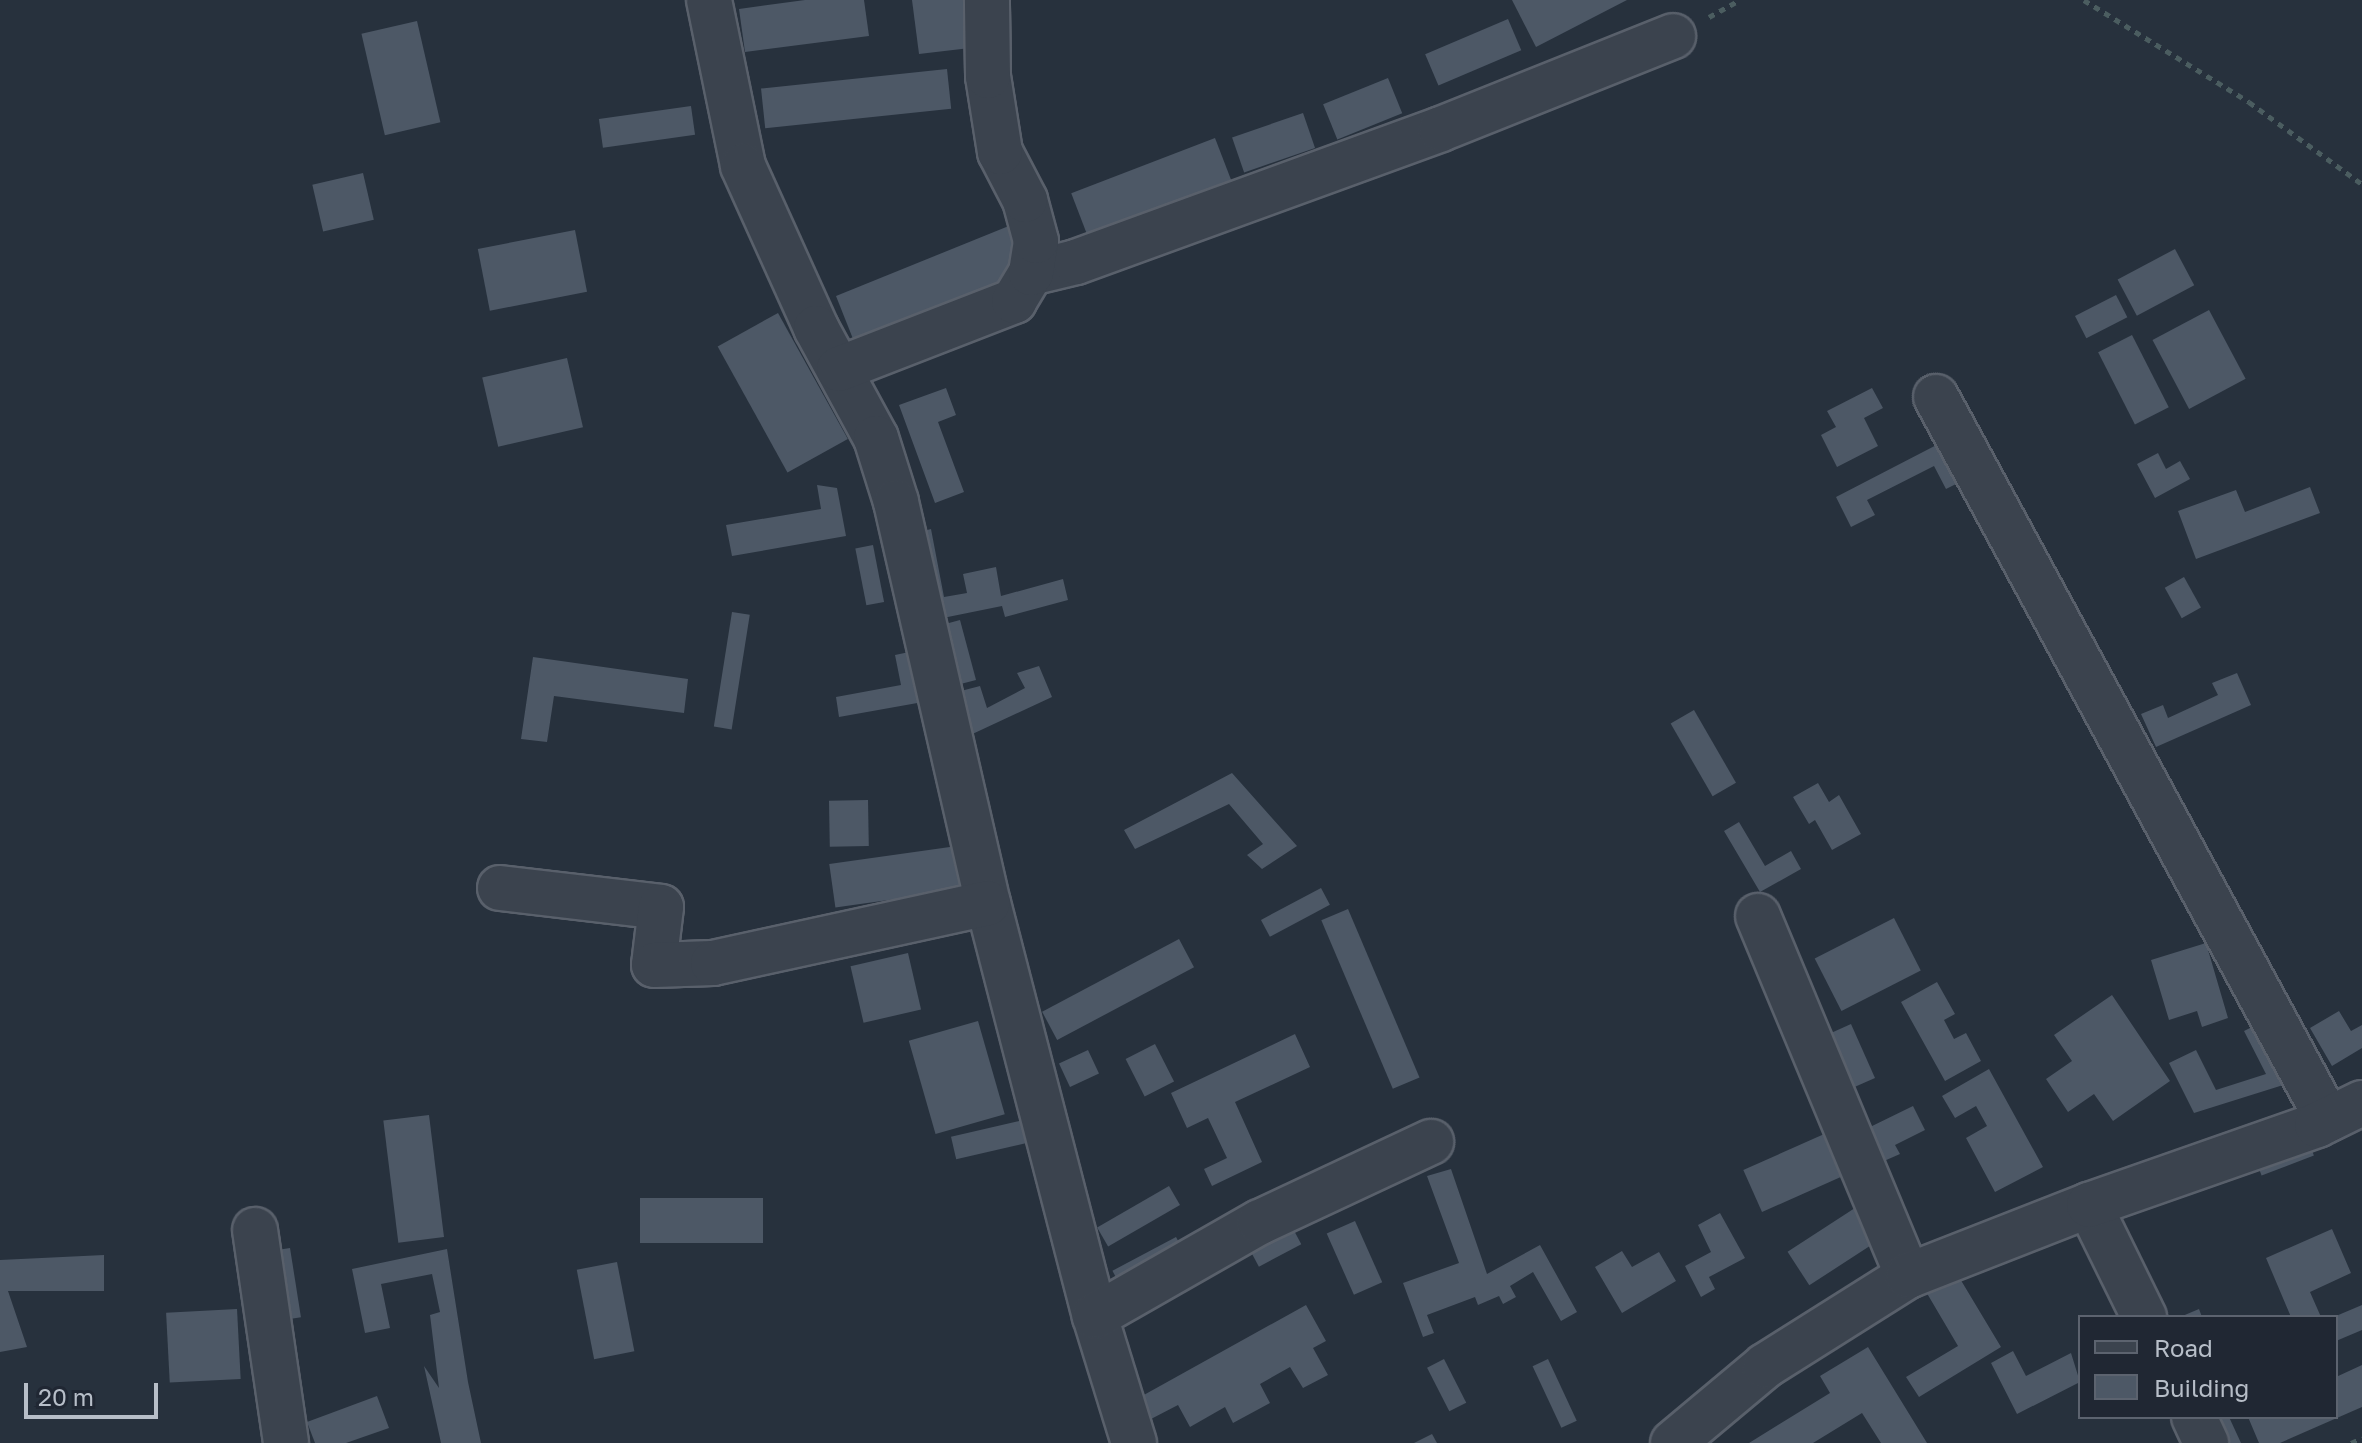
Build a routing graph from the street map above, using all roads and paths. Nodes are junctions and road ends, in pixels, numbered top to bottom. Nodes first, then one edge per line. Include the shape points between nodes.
1 (709, 0) edge
2 (987, 0) edge
3 (2084, 0) edge
4 (1673, 36) dead end
5 (2362, 184) edge
6 (1031, 273) junction
7 (839, 369) junction
8 (1936, 397) dead end
9 (500, 888) dead end
10 (988, 903) junction
11 (1758, 916) dead end
12 (2345, 1112) edge
13 (1431, 1142) dead end
14 (2089, 1205) junction
15 (255, 1230) dead end
16 (1908, 1276) junction
17 (2143, 1315) edge
18 (1095, 1316) junction
19 (2195, 1419) edge
20 (2362, 1438) edge
21 (286, 1443) edge
22 (1134, 1443) edge
23 (1673, 1443) edge
24 (2206, 1443) edge
25 (2351, 1443) edge

1 - 7 street via 743,166
2 - 6 street via 988,76 1000,152 1025,200 1036,241
3 - 5 path via 2249,102
4 - 6 street via 1426,135 1076,262
6 - 7 street via 1014,301
7 - 10 street via 876,438 896,502
8 - 12 street
9 - 10 street via 661,907 654,965 713,963
10 - 18 street
11 - 16 street
12 - 14 street
13 - 18 street via 1260,1222
14 - 16 street
14 - 17 street
15 - 21 street
16 - 23 street via 1765,1366
18 - 22 street
19 - 24 street
20 - 25 path

